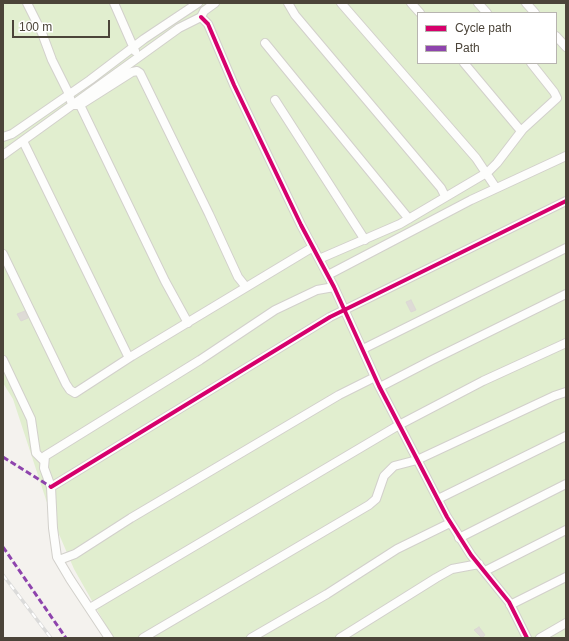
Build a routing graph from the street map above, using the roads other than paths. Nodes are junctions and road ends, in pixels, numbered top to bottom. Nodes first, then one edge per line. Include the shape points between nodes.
1 (27, 3) edge
2 (114, 3) edge
3 (215, 3) edge
4 (288, 3) edge
5 (341, 3) edge
6 (411, 3) edge
7 (478, 3) edge
8 (526, 3) edge
9 (196, 4) edge
10 (419, 12) edge
11 (486, 12) edge
12 (534, 12) edge
13 (201, 16) junction
14 (557, 37) edge
15 (265, 43) dead end
16 (566, 47) edge
17 (133, 48) junction
18 (138, 57) junction
19 (465, 64) edge
20 (532, 64) edge
21 (69, 94) junction
22 (275, 100) dead end
23 (76, 105) junction
24 (521, 130) junction
25 (3, 137) edge
26 (23, 141) junction
27 (3, 155) edge
28 (566, 156) edge
29 (485, 173) junction
30 (496, 188) junction
31 (445, 196) junction
32 (566, 201) edge
33 (409, 219) junction
34 (365, 240) junction
35 (312, 247) junction
36 (566, 248) edge
37 (3, 254) edge
38 (319, 259) junction
39 (328, 275) junction
40 (246, 287) junction
41 (334, 287) junction
42 (566, 294) edge
43 (345, 311) junction
44 (188, 323) junction
45 (566, 343) edge
46 (363, 349) junction
47 (130, 358) junction
48 (3, 360) edge
49 (375, 377) junction
50 (380, 387) junction
51 (566, 392) edge
52 (399, 425) junction
53 (566, 436) edge
54 (417, 460) junction
55 (44, 461) junction
56 (566, 484) edge
57 (51, 487) junction
58 (438, 499) junction
59 (450, 522) junction
60 (566, 530) edge
61 (459, 538) junction
62 (59, 560) junction
63 (479, 564) junction
64 (485, 571) junction
65 (566, 577) edge
66 (510, 605) junction
67 (90, 608) junction
68 (566, 623) edge
69 (109, 638) edge
70 (143, 638) edge
71 (251, 638) edge
72 (340, 638) edge
73 (527, 638) edge
74 (540, 638) edge

1 - 21 street
2 - 17 street
3 - 13 street
4 - 31 street via 295,15 441,188
5 - 29 street via 476,158
6 - 10 street
7 - 11 street
8 - 12 street
9 - 17 street
13 - 18 street
13 - 35 street via 211,30 234,85
14 - 16 street
15 - 33 street
17 - 18 street
17 - 21 street
18 - 23 street
19 - 24 street
20 - 24 street via 557,98
21 - 23 street
21 - 25 street via 12,134
22 - 34 street
23 - 26 street
23 - 40 street via 132,72 140,73 210,214 238,277
23 - 44 street
24 - 29 street via 497,163
26 - 27 street
26 - 47 street
28 - 30 street
29 - 30 street
29 - 31 street
30 - 39 street
31 - 33 street
32 - 43 street
33 - 34 street
34 - 38 street
35 - 38 street
35 - 40 street
36 - 46 street
37 - 47 street via 72,392 79,392
38 - 39 street
39 - 41 street
40 - 44 street
41 - 43 street
41 - 55 street via 317,290 275,310 200,360 48,453
42 - 50 street
43 - 46 street
43 - 57 street via 316,326
44 - 47 street
45 - 52 street via 483,381
46 - 49 street
48 - 55 street via 31,419 36,453
49 - 50 street
49 - 62 street via 339,395 130,518 75,554
50 - 52 street
51 - 54 street
52 - 54 street
52 - 67 street
53 - 58 street
54 - 58 street
54 - 70 street via 400,463 388,470 378,494 369,505
55 - 57 street
56 - 61 street
57 - 62 street via 53,528
58 - 59 street
59 - 61 street
59 - 71 street via 397,549
60 - 64 street
61 - 63 street
62 - 67 street
63 - 64 street
63 - 72 street via 452,569
64 - 66 street
65 - 66 street
66 - 73 street
67 - 69 street
68 - 74 street

